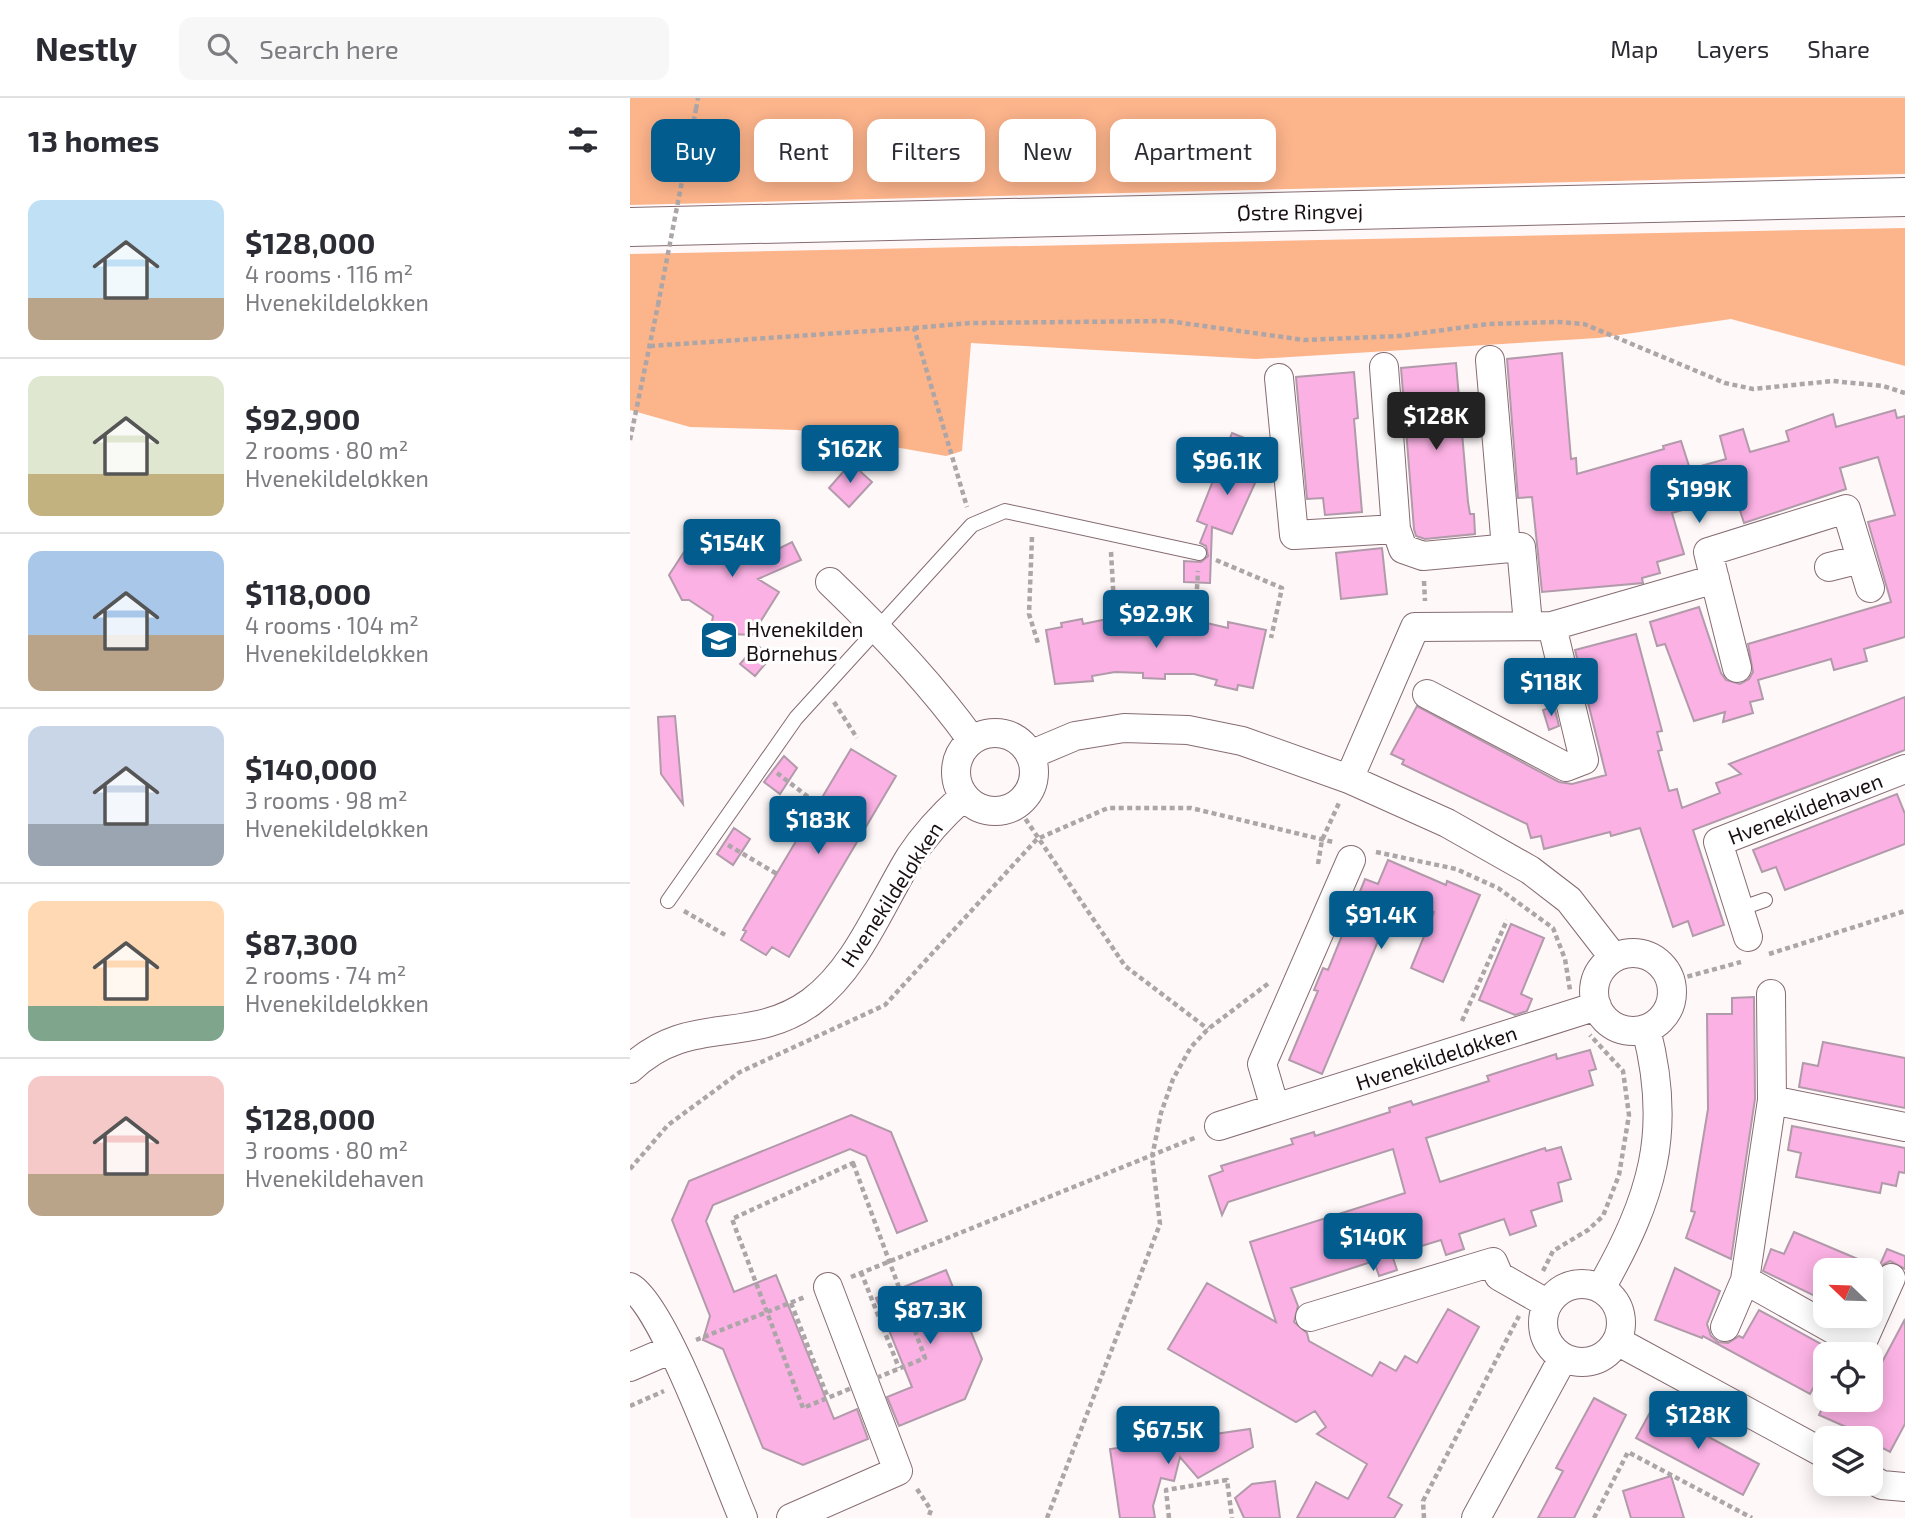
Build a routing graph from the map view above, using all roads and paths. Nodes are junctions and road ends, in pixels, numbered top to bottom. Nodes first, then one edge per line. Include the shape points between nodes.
1 (698, 98) edge
2 (1905, 197) edge
3 (630, 227) edge
4 (914, 328) junction
5 (650, 346) junction
6 (1490, 360) dead end
7 (1384, 367) dead end
8 (1279, 378) dead end
9 (1905, 393) edge
10 (630, 440) edge
11 (1033, 517) junction
12 (972, 525) junction
13 (1396, 529) junction
14 (1110, 533) junction
15 (1506, 548) junction
16 (1199, 553) junction
17 (1423, 556) junction
18 (1861, 559) junction
19 (1829, 568) dead end
20 (1715, 579) junction
21 (830, 582) dead end
22 (1870, 587) dead end
23 (1115, 622) dead end
24 (1195, 622) dead end
25 (1540, 625) junction
26 (1426, 626) junction
27 (878, 628) junction
28 (1271, 638) dead end
29 (1038, 643) dead end
30 (1737, 668) dead end
31 (824, 687) junction
32 (1427, 694) dead end
33 (857, 738) dead end
34 (971, 740) junction
35 (1030, 755) junction
36 (763, 761) junction
37 (1905, 769) edge
38 (1349, 779) junction
39 (963, 797) junction
40 (1016, 805) junction
41 (820, 806) dead end
42 (712, 836) junction
43 (1351, 860) dead end
44 (1318, 866) dead end
45 (777, 874) dead end
46 (668, 901) joint
47 (1905, 911) edge
48 (1507, 920) dead end
49 (727, 936) dead end
50 (1751, 948) junction
51 (1614, 958) junction
52 (1272, 981) dead end
53 (1671, 981) junction
54 (1771, 994) dead end
55 (1597, 1006) junction
56 (1208, 1029) junction
57 (1646, 1029) junction
58 (1463, 1048) junction
59 (630, 1069) edge
60 (1772, 1100) junction
61 (1275, 1108) junction
62 (1219, 1126) joint
63 (1905, 1127) edge
64 (1152, 1157) junction
65 (861, 1272) junction
66 (1891, 1278) dead end
67 (1745, 1280) junction
68 (630, 1287) edge
69 (828, 1287) junction
70 (1601, 1288) junction
71 (791, 1303) junction
72 (1548, 1304) junction
73 (1310, 1317) dead end
74 (1725, 1328) dead end
75 (1617, 1341) junction
76 (1846, 1342) edge
77 (1863, 1342) edge
78 (672, 1349) junction
79 (1563, 1358) junction
80 (630, 1367) edge
81 (900, 1368) dead end
82 (685, 1381) junction
83 (828, 1398) dead end
84 (630, 1406) edge
85 (1813, 1447) edge
86 (898, 1471) junction
87 (1883, 1485) edge
88 (1905, 1487) edge
89 (1739, 1511) junction
90 (743, 1518) edge
91 (791, 1518) edge
92 (928, 1518) edge
93 (1047, 1518) edge
94 (1169, 1518) edge
95 (1232, 1518) edge
96 (1476, 1518) edge
97 (1594, 1518) edge
98 (1735, 1518) edge
99 (1752, 1518) edge

1 - 5 path, bridge
2 - 3 main road, Østre Ringvej
4 - 5 path
4 - 9 path via 1168,321 1304,340 1558,322 1584,324 1725,383 1753,389 1833,382 1883,386
4 - 12 path
5 - 10 path
6 - 15 street
7 - 13 street
8 - 13 street via 1294,535
11 - 12 lane via 1005,510
11 - 14 lane
11 - 29 path via 1029,614
12 - 27 lane
13 - 17 street via 1403,549
14 - 16 lane
14 - 23 path
15 - 17 street
15 - 25 street via 1521,547
16 - 24 path
16 - 28 path via 1282,588
17 - 26 path
18 - 19 street
18 - 20 street via 1846,509 1708,552
18 - 22 street
20 - 25 street
20 - 30 street
21 - 27 street
25 - 26 street
25 - 32 street via 1584,760 1566,766
26 - 38 street via 1415,626
27 - 31 lane
27 - 34 street
31 - 33 path
31 - 36 lane
34 - 35 street via 987,733 1004,733 1020,741
34 - 39 street via 955,766
35 - 38 street via 1075,736 1124,728 1188,730 1242,741
35 - 40 street via 1033,783
36 - 41 path
36 - 42 lane
37 - 50 street, Hvenekildehaven via 1718,842 1752,905
38 - 44 path via 1322,840
38 - 51 street via 1447,823 1530,870 1569,900
39 - 40 street via 988,811
39 - 59 street, Hvenekildeløkken via 912,854 847,964 813,1001 778,1022 678,1038 645,1055
40 - 56 path via 1125,966
42 - 45 path
42 - 46 lane
43 - 61 street via 1262,1064
46 - 49 path
47 - 50 path
48 - 58 path via 1458,1029
50 - 53 path
51 - 53 street via 1648,956
51 - 55 street via 1595,984
52 - 56 path
53 - 57 street via 1665,1015
54 - 60 street
55 - 57 street via 1611,1025
55 - 58 street, Hvenekildeløkken
56 - 64 path via 1191,1047 1173,1079
57 - 70 street via 1659,1110 1656,1158 1643,1203
58 - 61 street, Hvenekildeløkken
60 - 63 street
60 - 67 street
61 - 62 street, Hvenekildeløkken
62 - 64 path
64 - 65 path
64 - 93 path via 1160,1224
65 - 69 path
65 - 81 path
66 - 77 street
67 - 74 street
67 - 76 street
68 - 78 street via 639,1292 660,1322
69 - 71 path
69 - 86 street
70 - 72 street via 1577,1283 1555,1294
70 - 75 street via 1611,1295 1622,1317
71 - 78 path
71 - 83 path
72 - 73 street via 1499,1276 1493,1262
72 - 79 street via 1543,1328 1553,1350
75 - 79 street via 1599,1359 1575,1362
75 - 85 street
78 - 80 street
78 - 82 street
79 - 96 street
82 - 84 path
82 - 90 street
86 - 91 street
86 - 92 path via 931,1510
87 - 88 street
89 - 97 path via 1628,1452
89 - 98 path
89 - 99 path
94 - 95 path via 1166,1490 1227,1480

